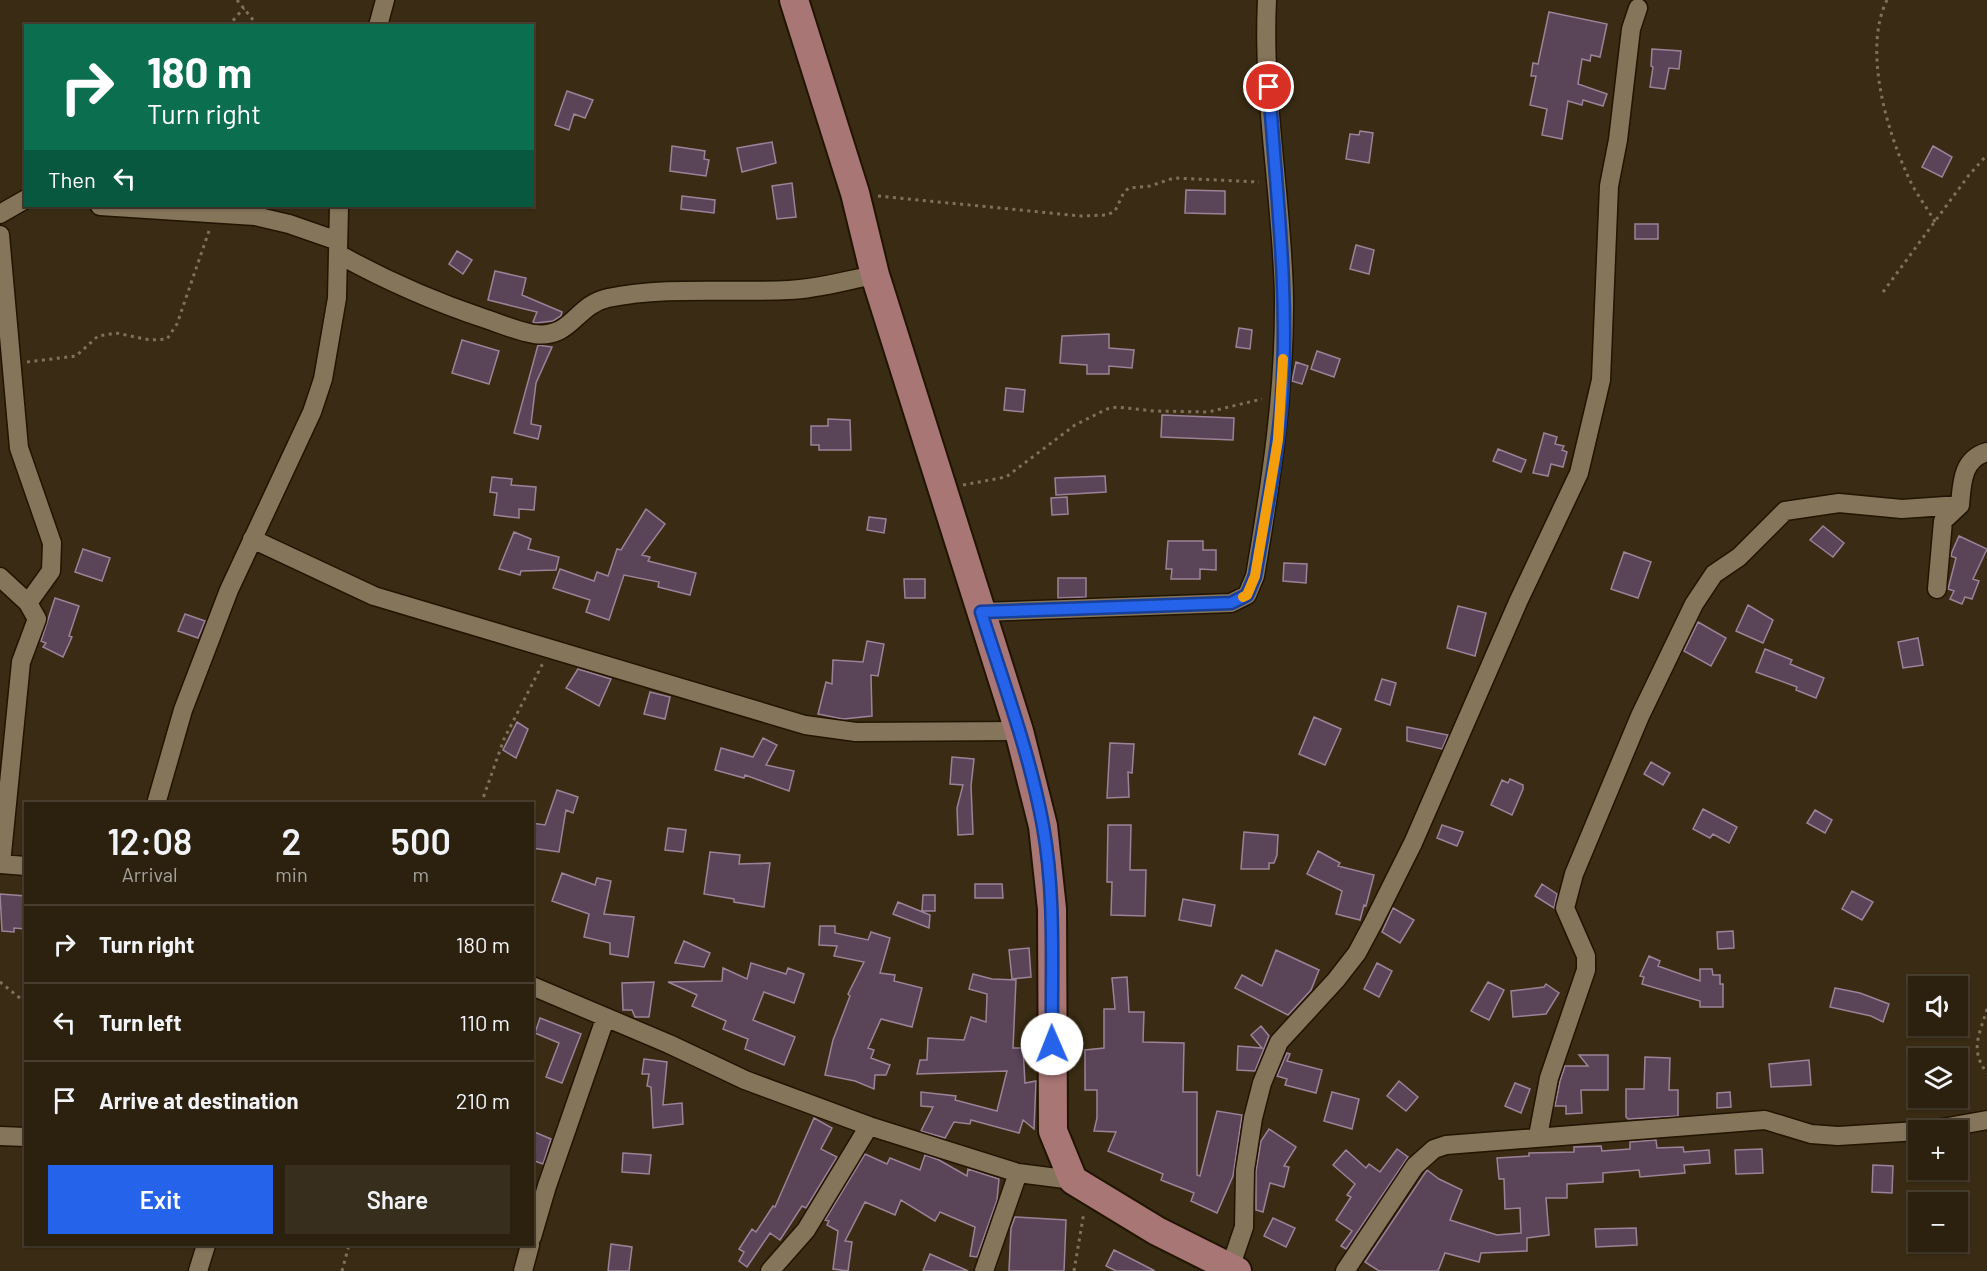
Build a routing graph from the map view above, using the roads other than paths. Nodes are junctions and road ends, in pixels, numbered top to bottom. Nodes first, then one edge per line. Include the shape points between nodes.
1 (385, 0) edge
2 (794, 0) edge
3 (1267, 0) edge
4 (1638, 8) dead end
5 (379, 24) edge
6 (24, 200) edge
7 (117, 207) edge
8 (339, 207) edge
9 (0, 214) edge
10 (0, 235) edge
11 (339, 248) junction
12 (875, 275) junction
13 (1987, 452) edge
14 (1960, 505) junction
15 (252, 539) junction
16 (0, 577) edge
17 (1937, 589) dead end
18 (28, 603) junction
19 (981, 612) junction
20 (1019, 731) junction
21 (157, 802) edge
22 (0, 864) edge
23 (24, 866) edge
24 (534, 987) edge
25 (606, 1018) junction
26 (1987, 1120) edge
27 (1968, 1123) edge
28 (869, 1126) junction
29 (1908, 1132) edge
30 (1538, 1136) junction
31 (0, 1137) edge
32 (24, 1137) edge
33 (1018, 1173) junction
34 (540, 1182) edge
35 (1080, 1184) junction
36 (534, 1223) edge
37 (206, 1246) edge
38 (530, 1246) edge
39 (1224, 1268) edge
40 (198, 1271) edge
41 (523, 1271) edge
42 (770, 1271) edge
43 (984, 1271) edge
44 (1345, 1271) edge

1 - 5 street
2 - 12 main road via 855,193
3 - 19 street via 1265,22 1284,295 1282,394 1255,576 1247,595 1231,603
4 - 39 street via 1631,29 1609,186 1601,380 1579,473 1413,843 1373,923 1336,980 1279,1042 1253,1118 1245,1170 1244,1227
6 - 9 street
7 - 11 street via 255,216 289,224
8 - 11 street
10 - 18 street via 19,448 52,543 51,571
11 - 12 street via 392,284 532,334 551,335 567,328 590,305 605,298 651,292 792,290
11 - 15 street via 337,298 323,379 312,412
12 - 19 main road
13 - 14 street via 1979,454 1963,472
14 - 17 street via 1943,521
14 - 30 street via 1902,508 1839,502 1785,511 1739,557 1714,573 1694,604 1640,716 1574,874 1565,908 1586,956 1586,970 1549,1078
15 - 20 street via 374,596 806,725 856,732
15 - 21 street via 183,711
16 - 18 street
18 - 22 street via 37,619 21,662
19 - 20 main road
20 - 35 main road via 1043,826 1052,909 1053,1131
22 - 23 street
24 - 25 street
25 - 28 street via 745,1080
25 - 34 street
26 - 27 street
28 - 33 street
28 - 42 street via 806,1230
29 - 30 street via 1811,1134 1765,1120
30 - 44 street via 1473,1141 1434,1149 1415,1166
31 - 32 street
33 - 35 street
33 - 43 street
34 - 36 street
35 - 39 main road
37 - 40 street
38 - 41 street

